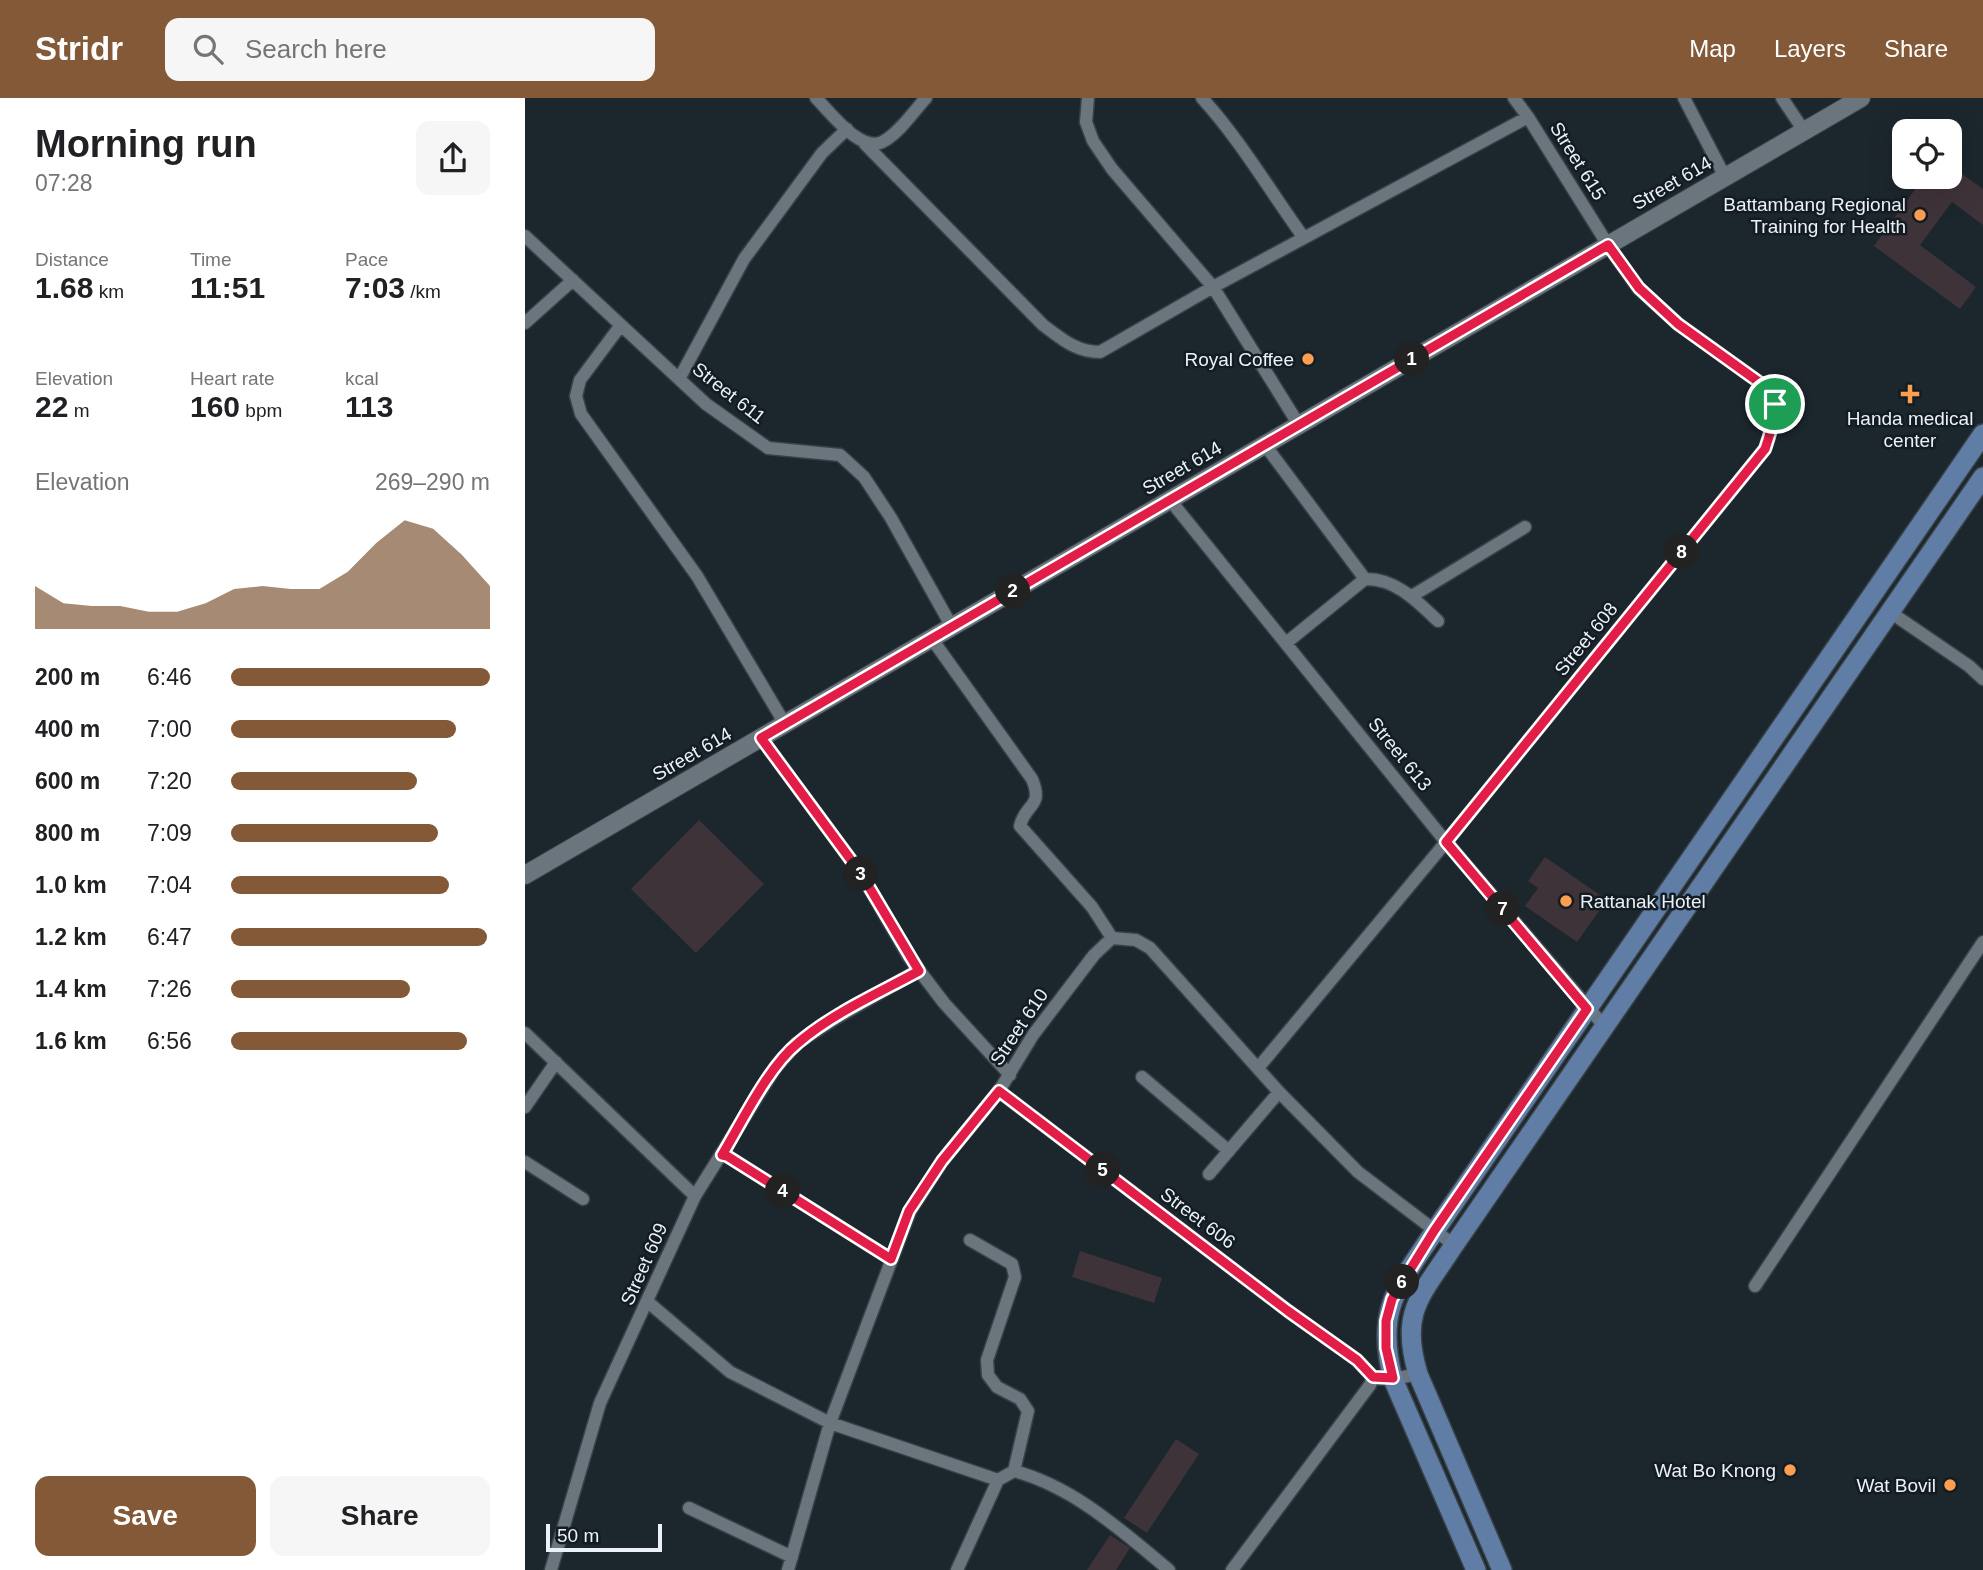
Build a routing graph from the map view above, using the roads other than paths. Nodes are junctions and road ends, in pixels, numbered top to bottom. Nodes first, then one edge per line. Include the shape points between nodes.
1 (816, 98) edge
2 (926, 98) edge
3 (1088, 98) edge
4 (1202, 98) edge
5 (1514, 98) edge
6 (1684, 98) edge
7 (1782, 98) edge
8 (1861, 98) edge
9 (1528, 117) junction
10 (847, 129) junction
11 (1804, 131) junction
12 (865, 144) junction
13 (1725, 177) junction
14 (525, 236) edge
15 (1304, 238) junction
16 (1608, 245) junction
17 (573, 280) junction
18 (1213, 288) junction
19 (525, 323) edge
20 (621, 325) junction
21 (680, 379) junction
22 (1299, 425) junction
23 (1983, 434) edge
24 (1265, 445) junction
25 (1983, 477) edge
26 (1170, 500) junction
27 (1525, 527) dead end
28 (1365, 579) junction
29 (1412, 596) junction
30 (1890, 612) junction
31 (1438, 621) dead end
32 (952, 627) junction
33 (932, 639) junction
34 (1286, 643) junction
35 (1983, 679) edge
36 (785, 724) junction
37 (761, 738) junction
38 (1446, 842) junction
39 (525, 875) edge
40 (1112, 938) junction
41 (1983, 942) edge
42 (919, 971) junction
43 (1587, 1009) junction
44 (1605, 1027) junction
45 (525, 1033) edge
46 (556, 1062) junction
47 (1258, 1068) junction
48 (1010, 1075) junction
49 (1142, 1077) dead end
50 (999, 1091) junction
51 (1279, 1092) junction
52 (525, 1107) edge
53 (1229, 1151) junction
54 (722, 1155) junction
55 (525, 1162) edge
56 (1209, 1174) dead end
57 (695, 1196) junction
58 (583, 1199) dead end
59 (1434, 1231) junction
60 (970, 1240) dead end
61 (1454, 1245) junction
62 (891, 1259) junction
63 (1755, 1286) dead end
64 (648, 1302) junction
65 (1418, 1374) junction
66 (1383, 1378) junction
67 (830, 1423) junction
68 (1014, 1471) junction
69 (998, 1480) junction
70 (689, 1508) dead end
71 (792, 1556) junction
72 (551, 1570) edge
73 (788, 1570) edge
74 (957, 1570) edge
75 (1169, 1570) edge
76 (1232, 1570) edge
77 (1476, 1570) edge
78 (1502, 1570) edge

1 - 10 street
2 - 12 street via 887,140
3 - 18 street via 1086,122 1093,141
4 - 15 street
5 - 9 street, Street 615
6 - 13 street
7 - 11 street
8 - 11 street, Street 614
9 - 15 street
9 - 16 street, Street 615
10 - 12 street
10 - 21 street via 822,153 744,259
11 - 13 street, Street 614
12 - 18 street via 1043,325 1085,352 1100,352
13 - 16 street, Street 614
14 - 17 street, Street 611
15 - 18 street
16 - 22 street, Street 614
16 - 38 street, Street 608 via 1639,288 1678,324 1770,390 1775,404 1773,425 1765,449
17 - 19 street
17 - 20 street, Street 611
18 - 22 street
20 - 21 street, Street 611
20 - 36 street via 580,380 576,396 581,414 698,576
21 - 32 street, Street 611 via 706,404 768,448 840,455 864,477 891,518
22 - 24 street, Street 614
23 - 43 main road
24 - 26 street, Street 614
24 - 28 street
25 - 30 main road
26 - 32 street, Street 614
26 - 34 street, Street 613
27 - 29 street
28 - 29 street via 1379,578
28 - 34 street
29 - 31 street
30 - 35 street
30 - 44 main road
32 - 33 street, Street 614
33 - 36 street, Street 614
33 - 40 street via 1032,779 1036,802 1020,826 1092,907
34 - 38 street, Street 613
36 - 37 street, Street 614
37 - 39 street, Street 614
37 - 42 street via 862,875
38 - 43 street, Street 613
38 - 47 street, Street 608
40 - 47 street via 1136,940 1150,948
40 - 48 street, Street 610 via 1041,1025
41 - 63 street
42 - 48 street
42 - 54 street, Street 609 via 797,1043 775,1068
43 - 44 street, Street 613
43 - 59 main road
44 - 61 main road
45 - 46 street
46 - 52 street
46 - 57 street
47 - 51 street
48 - 50 street, Street 610
49 - 53 street
50 - 62 street, Street 610 via 942,1161 909,1211
50 - 66 street, Street 606
51 - 53 street
51 - 59 street via 1358,1172
53 - 56 street
54 - 57 street, Street 609
54 - 62 street
55 - 58 street
57 - 64 street, Street 609
59 - 61 street
59 - 66 main road via 1392,1299
60 - 68 street via 1011,1264 1015,1277 987,1360 988,1375 997,1387 1020,1399 1028,1411
61 - 65 main road via 1414,1309 1410,1345
62 - 67 street, Street 610
64 - 67 street via 730,1372
64 - 72 street, Street 609 via 600,1403
65 - 66 street
65 - 78 main road
66 - 76 street via 1370,1385
66 - 77 main road
67 - 69 street
67 - 71 street, Street 610
68 - 69 street
68 - 75 street via 1052,1484 1101,1515
69 - 74 street
70 - 71 street
71 - 73 street, Street 610

